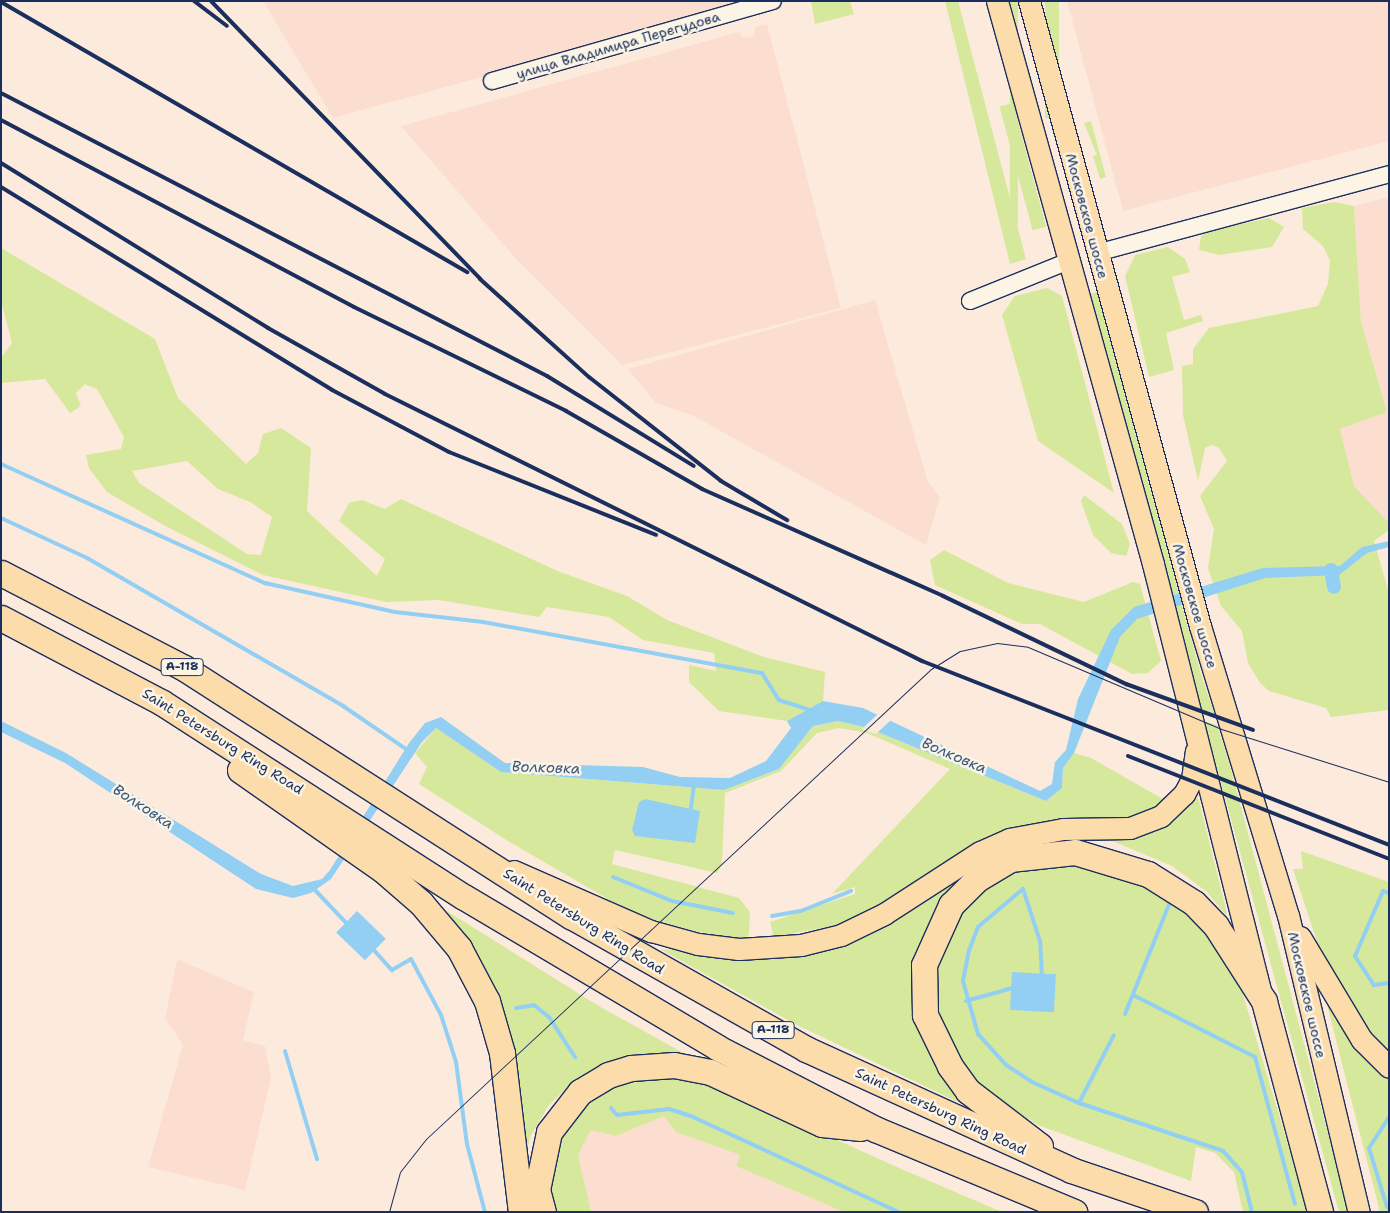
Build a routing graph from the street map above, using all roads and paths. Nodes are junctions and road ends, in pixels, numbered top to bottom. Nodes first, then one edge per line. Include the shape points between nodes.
1 (773, 1) edge
2 (997, 1) edge
3 (1029, 1) edge
4 (492, 81) dead end
5 (1389, 174) edge
6 (1097, 253) junction
7 (1068, 261) junction
8 (970, 301) dead end
9 (1, 573) edge
10 (1, 618) edge
11 (1196, 739) junction
12 (376, 850) junction
13 (490, 862) junction
14 (1288, 915) junction
15 (1264, 1001) junction
16 (1389, 1067) edge
17 (876, 1130) junction
18 (1071, 1170) junction
19 (521, 1212) edge
20 (543, 1212) edge
21 (1074, 1212) edge
22 (1195, 1212) edge
23 (1320, 1212) edge
24 (1359, 1212) edge

1 - 4 street, улица Владимира Перегудова
2 - 7 main road, Московское шоссе
3 - 6 main road, Московское шоссе
5 - 6 street
6 - 7 main road
6 - 14 main road, Московское шоссе via 1200,626
7 - 8 street
7 - 11 main road, Московское шоссе via 1159,586
9 - 13 highway, Saint Petersburg Ring Road / А-118 via 184,668
10 - 12 highway, Saint Petersburg Ring Road via 107,671 209,732 231,764 327,817
11 - 13 main road via 1192,779 1184,794 1161,816 1130,828 1063,829 1009,839 980,852 884,914 841,935 801,945 739,949 698,944 651,931
11 - 15 main road, Московское шоссе
12 - 17 highway via 464,897 627,996
12 - 19 highway via 463,954 487,1001 502,1053
13 - 18 highway, Saint Petersburg Ring Road / А-118 via 648,961 806,1048
14 - 16 main road via 1344,1014
14 - 24 main road, Московское шоссе
15 - 18 highway via 1216,926 1194,903 1148,874 1099,856 1059,852 1010,860 977,879 951,905 929,947 923,986 925,1015 936,1045 968,1090
15 - 23 highway, Московское шоссе
17 - 20 highway via 822,1124 710,1072 674,1065 631,1068 608,1075 580,1092 549,1132 537,1190
17 - 21 highway
18 - 22 highway, Saint Petersburg Ring Road / А-118

